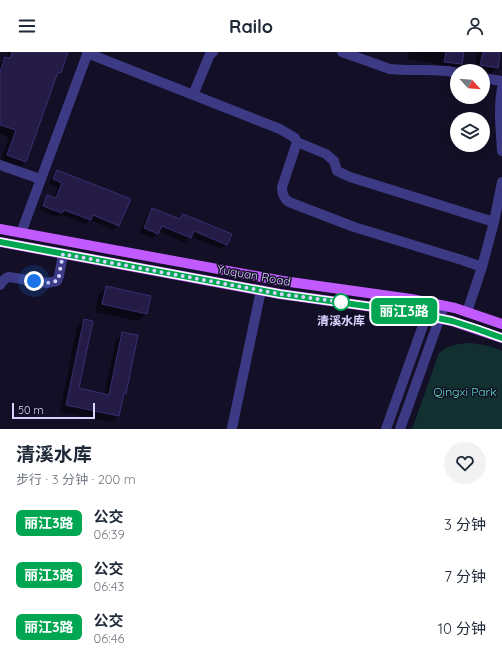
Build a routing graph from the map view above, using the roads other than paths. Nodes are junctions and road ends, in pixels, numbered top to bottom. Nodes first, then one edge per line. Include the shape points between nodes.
1 (213, 52) edge
2 (342, 52) edge
3 (88, 53) edge
4 (450, 72) edge
5 (490, 79) edge
6 (502, 81) edge
7 (502, 88) edge
8 (193, 95) junction
9 (297, 142) junction
10 (502, 151) edge
11 (0, 165) edge
12 (40, 179) junction
13 (502, 182) edge
14 (497, 216) edge
15 (0, 229) edge
16 (21, 233) junction
17 (0, 242) edge
18 (63, 254) junction
19 (482, 267) junction
20 (0, 285) edge
21 (261, 290) junction
22 (431, 303) junction
23 (444, 306) junction
24 (467, 312) junction
25 (426, 315) junction
26 (439, 318) junction
27 (502, 324) edge
28 (502, 338) edge
29 (232, 428) dead end
30 (386, 429) edge
31 (400, 429) edge

1 - 8 street
2 - 4 street via 390,69
3 - 8 street
3 - 12 street
5 - 6 street
7 - 10 street
8 - 9 street via 280,129
9 - 14 street via 326,154 334,161 337,171 350,177
9 - 19 street via 282,187 283,196 289,202 354,227
11 - 12 street
12 - 16 street
13 - 14 street
14 - 19 street
15 - 16 main road, Yuquan Road
16 - 22 main road, Yuquan Road via 283,280
17 - 18 main road, Yuquan Road
18 - 20 street via 57,281 47,283 6,278
18 - 21 main road, Yuquan Road
19 - 24 street
21 - 25 main road, Yuquan Road
21 - 29 street
22 - 23 main road, Yuquan Road
22 - 25 street
23 - 24 main road, Yuquan Road
23 - 26 street
24 - 27 main road, Yuquan Road
25 - 26 main road, Yuquan Road
25 - 30 street
26 - 28 main road, Yuquan Road
26 - 31 street

